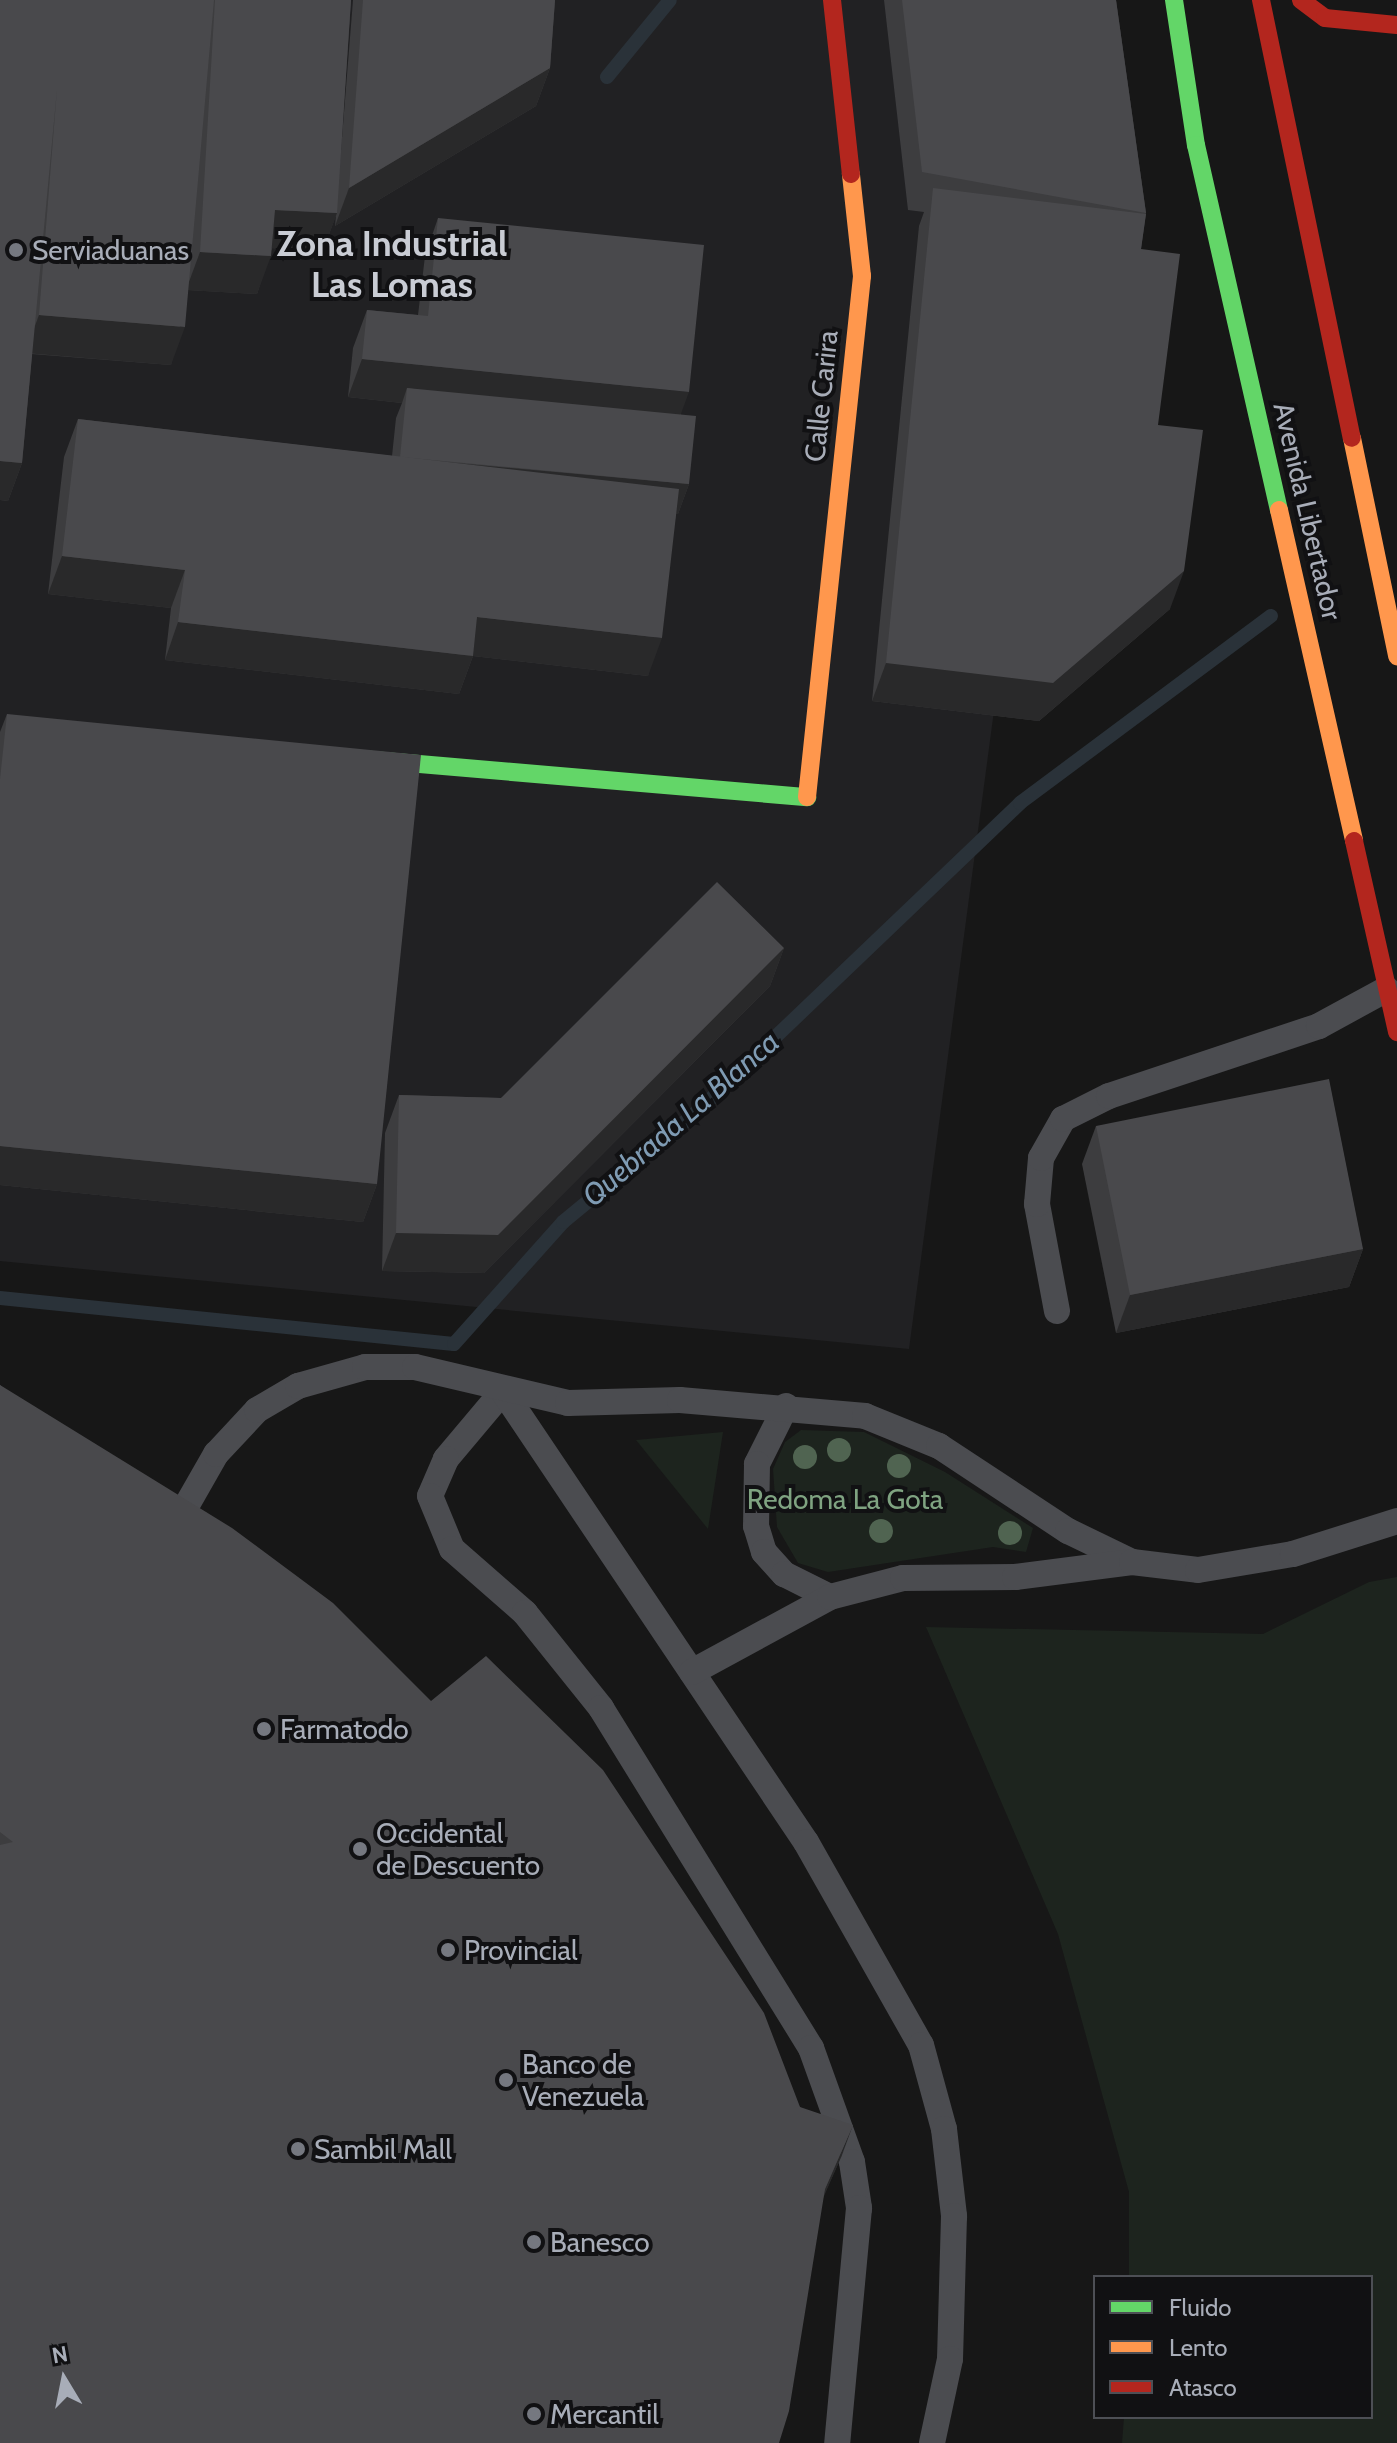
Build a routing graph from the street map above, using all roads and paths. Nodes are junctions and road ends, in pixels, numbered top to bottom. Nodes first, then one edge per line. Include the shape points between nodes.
1 (832, 0) edge
2 (1174, 0) edge
3 (1261, 0) edge
4 (1301, 0) edge
5 (1397, 25) edge
6 (1397, 656) edge
7 (332, 756) edge
8 (1387, 989) junction
9 (1397, 1032) edge
10 (1057, 1311) dead end
11 (503, 1391) junction
12 (786, 1406) junction
13 (180, 1517) edge
14 (1397, 1521) edge
15 (1132, 1562) junction
16 (830, 1597) junction
17 (692, 1672) junction
18 (837, 2443) edge
19 (932, 2443) edge

1 - 7 main road, Calle Carira via 862,276 807,798
2 - 8 main road, Avenida Libertador via 1196,145
3 - 6 main road, Avenida Libertador
4 - 5 main road via 1325,18
8 - 9 main road, Avenida Libertador
8 - 10 lane via 1319,1026 1109,1096 1063,1119 1041,1158 1037,1204
11 - 12 lane via 568,1403
11 - 13 lane via 415,1367 365,1367 298,1386 257,1410 216,1454
11 - 17 lane
11 - 18 lane via 446,1459 430,1496 452,1549 525,1613 601,1708 811,2048 852,2162 859,2208
12 - 15 lane via 865,1416 939,1446 1068,1531
12 - 16 lane via 757,1464 756,1526 764,1552 784,1574
14 - 15 lane via 1293,1554 1198,1570
15 - 16 lane via 1015,1577 903,1578
16 - 17 lane
17 - 19 lane via 806,1842 921,2045 944,2129 954,2216 950,2359

